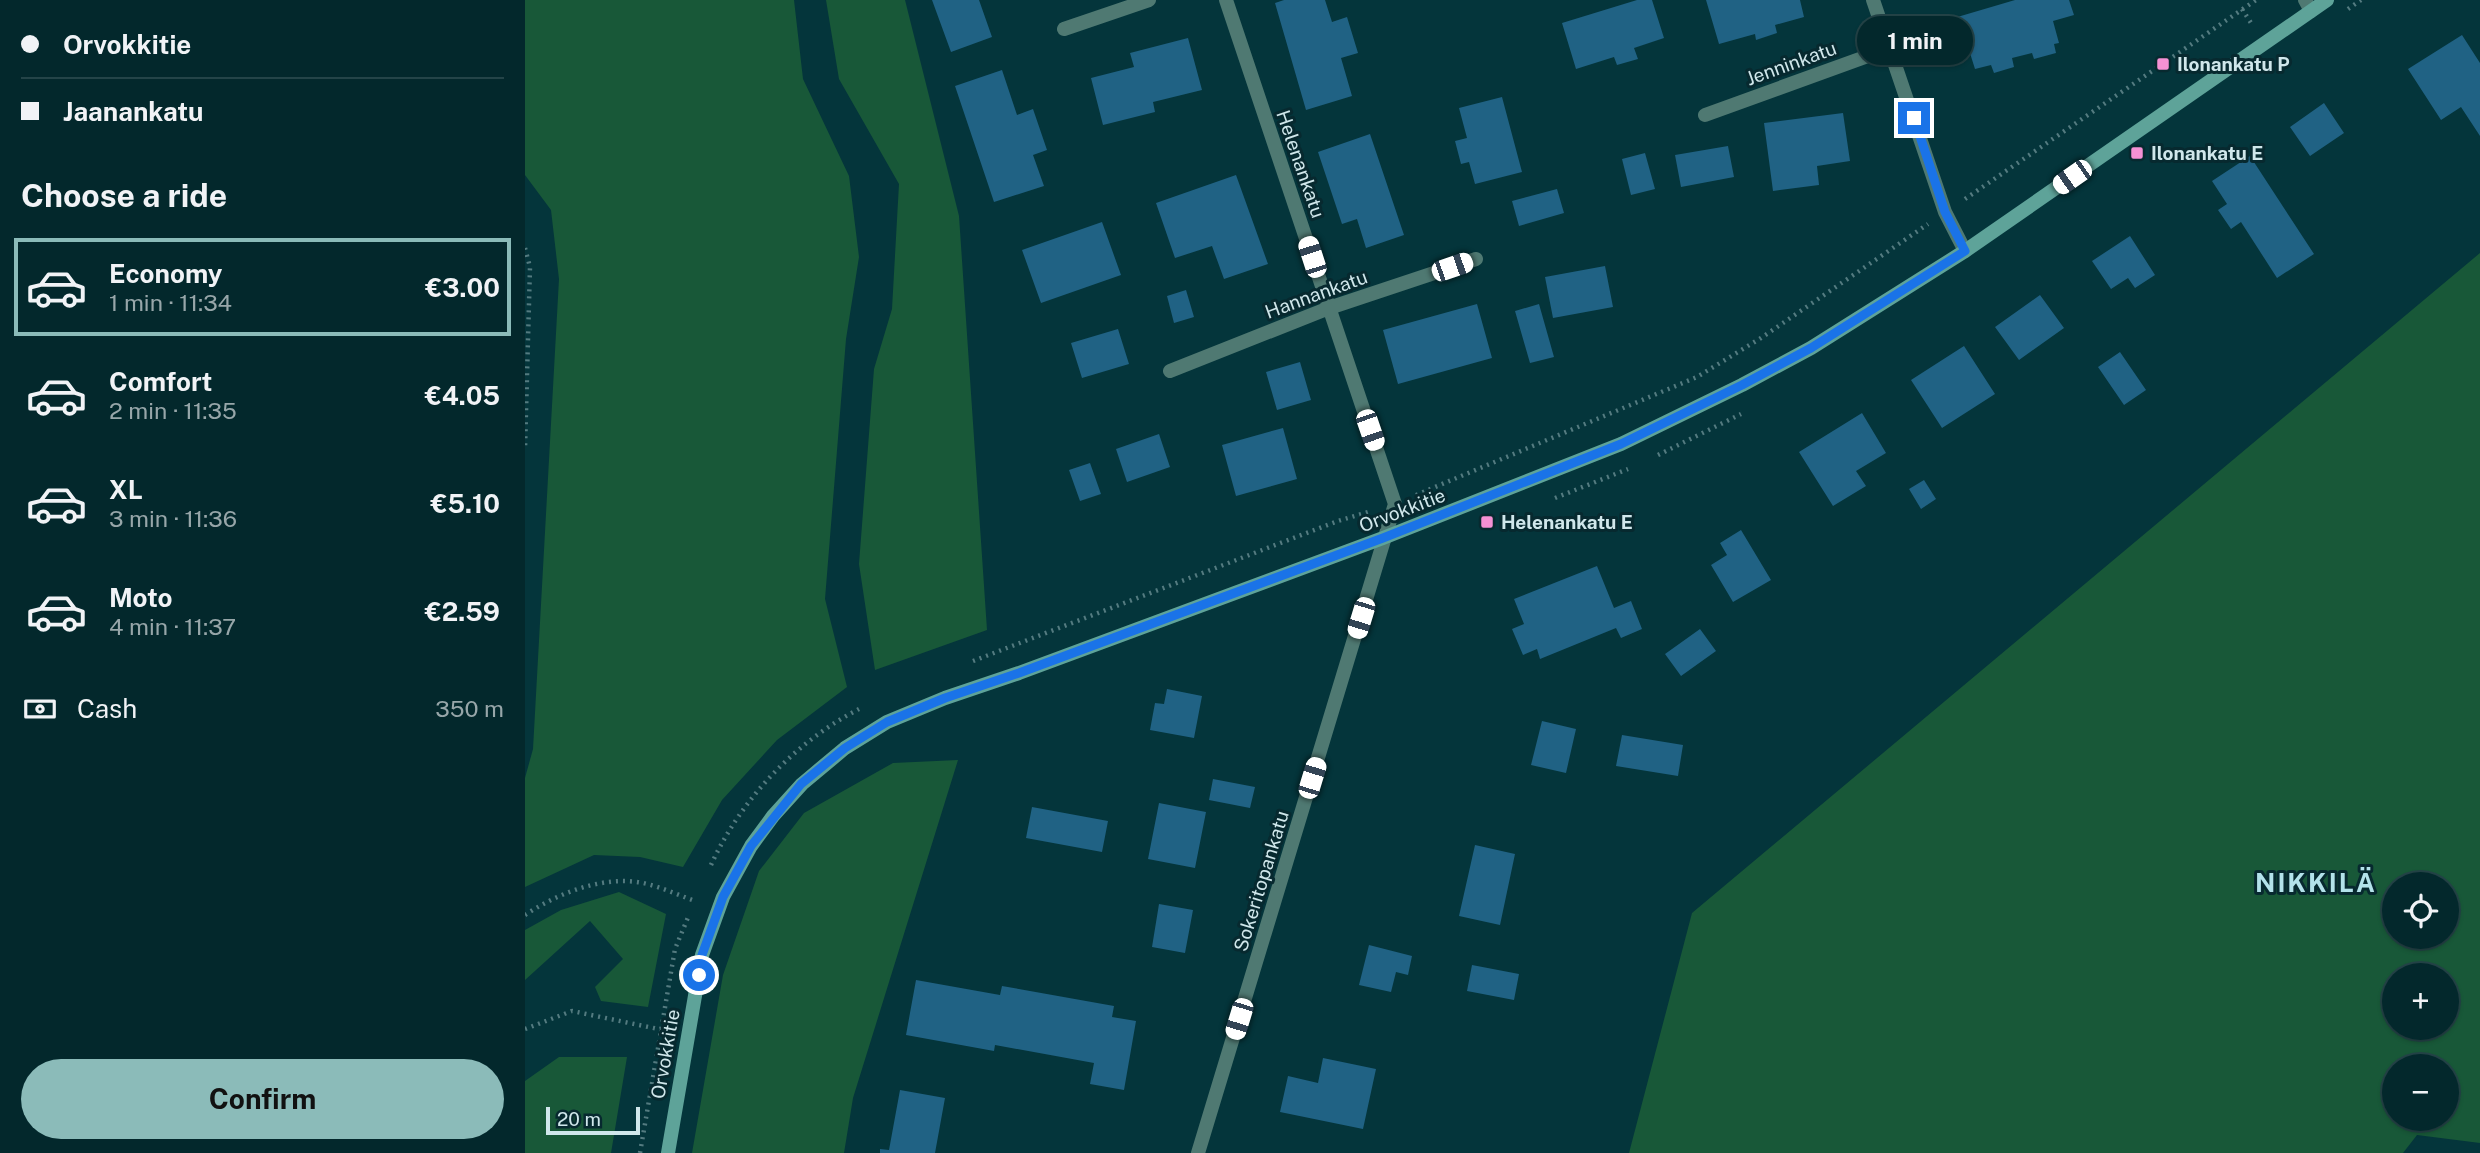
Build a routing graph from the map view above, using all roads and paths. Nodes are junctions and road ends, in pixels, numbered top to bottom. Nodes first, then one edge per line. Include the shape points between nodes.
1 (1149, 0) edge
2 (1226, 0) edge
3 (1874, 0) edge
4 (2256, 0) edge
5 (2327, 0) edge
6 (2308, 5) edge
7 (1064, 29) dead end
8 (1890, 48) junction
9 (1705, 115) dead end
10 (1945, 212) junction
11 (525, 248) edge
12 (1965, 251) junction
13 (1476, 259) dead end
14 (1329, 308) junction
15 (1170, 371) dead end
16 (525, 449) edge
17 (1395, 504) junction
18 (1383, 538) junction
19 (963, 665) dead end
20 (861, 708) dead end
21 (831, 723) dead end
22 (695, 901) dead end
23 (525, 915) edge
24 (525, 1029) edge
25 (687, 1038) junction
26 (668, 1153) edge
27 (1198, 1153) edge

1 - 7 street
2 - 14 street, Helenankatu
3 - 8 street
4 - 10 path
5 - 6 street, Orvokkitie
6 - 12 street, Orvokkitie
8 - 9 street, Jenninkatu
8 - 10 street
10 - 12 street
10 - 17 path via 1697,377
11 - 16 path via 530,267
12 - 18 street, Orvokkitie via 1811,348 1742,385 1621,444
13 - 14 street, Hannankatu
14 - 15 street, Hannankatu
14 - 17 street, Helenankatu
17 - 18 street
17 - 19 path via 1338,521
18 - 25 street, Orvokkitie via 945,698 887,722 845,748 801,784 745,856 723,897 702,955
18 - 27 street, Sokeritopankatu
20 - 21 path
22 - 23 path via 643,883 613,881 581,888
24 - 25 path via 572,1011
25 - 26 street, Orvokkitie

